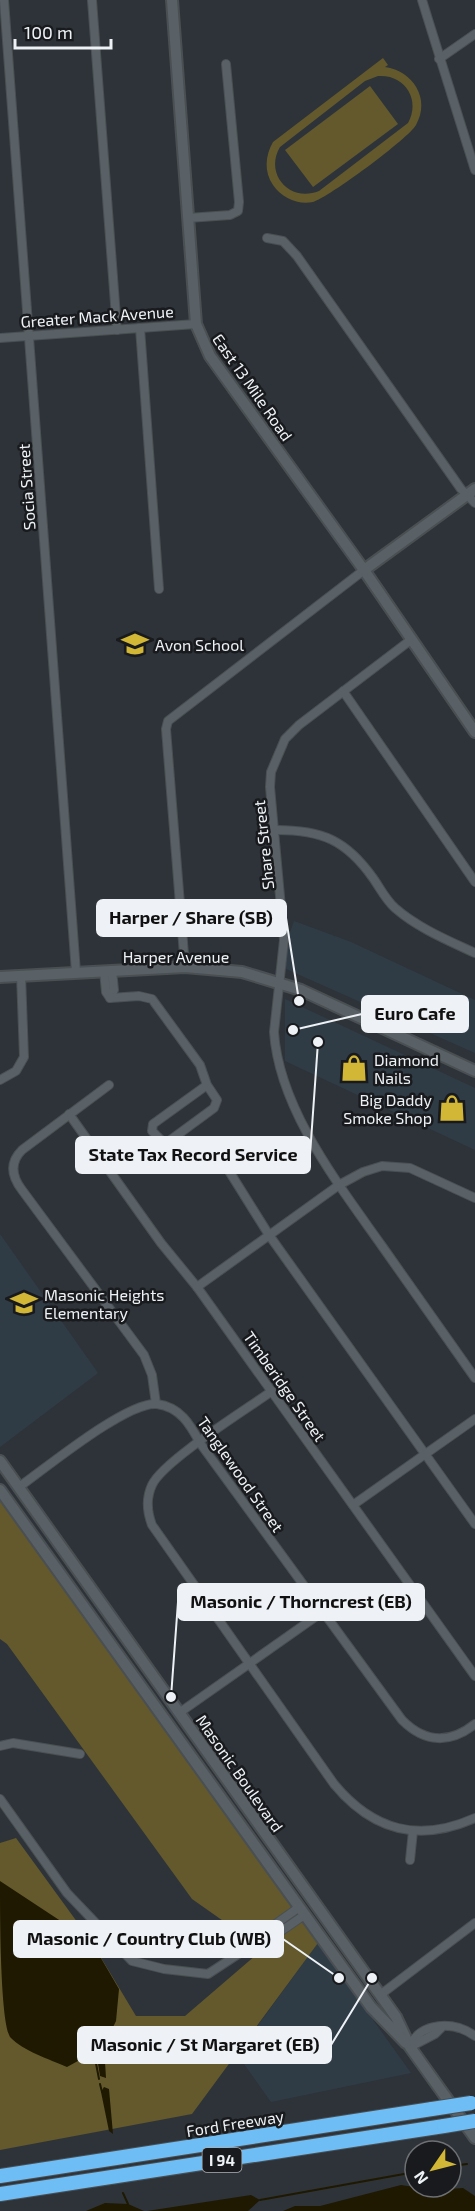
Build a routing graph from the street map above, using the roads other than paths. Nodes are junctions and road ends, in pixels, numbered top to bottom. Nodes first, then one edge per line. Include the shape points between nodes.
1 (4, 0) edge
2 (92, 0) edge
3 (172, 0) edge
4 (422, 0) edge
5 (475, 34) edge
6 (439, 59) junction
7 (226, 64) dead end
8 (475, 171) edge
9 (188, 218) junction
10 (267, 238) dead end
11 (196, 324) junction
12 (140, 328) junction
13 (117, 330) junction
14 (29, 337) junction
15 (0, 338) edge
16 (471, 492) edge
17 (475, 504) edge
18 (364, 570) junction
19 (159, 589) dead end
20 (412, 639) junction
21 (343, 692) junction
22 (475, 732) edge
23 (276, 830) junction
24 (475, 882) edge
25 (475, 953) edge
26 (185, 967) junction
27 (108, 970) junction
28 (76, 972) junction
29 (21, 975) junction
30 (0, 976) edge
31 (280, 982) junction
32 (475, 1071) edge
33 (0, 1080) edge
34 (109, 1085) dead end
35 (207, 1085) junction
36 (69, 1114) junction
37 (229, 1171) dead end
38 (339, 1185) junction
39 (475, 1198) edge
40 (269, 1235) junction
41 (197, 1287) junction
42 (475, 1378) edge
43 (272, 1391) junction
44 (156, 1404) junction
45 (475, 1419) edge
46 (200, 1443) junction
47 (425, 1455) junction
48 (0, 1461) edge
49 (0, 1472) edge
50 (18, 1486) junction
51 (0, 1490) edge
52 (353, 1505) junction
53 (475, 1524) edge
54 (52, 1562) junction
55 (85, 1583) junction
56 (321, 1613) junction
57 (249, 1664) junction
58 (475, 1676) edge
59 (179, 1713) junction
60 (475, 1724) edge
61 (172, 1731) junction
62 (0, 1746) edge
63 (80, 1754) dead end
64 (0, 1800) edge
65 (244, 1804) junction
66 (225, 1806) junction
67 (475, 1818) edge
68 (413, 1831) junction
69 (410, 1860) dead end
70 (301, 1912) junction
71 (475, 1923) edge
72 (343, 1943) junction
73 (380, 1995) junction
74 (369, 2005) junction
75 (475, 2036) edge
76 (410, 2047) junction
77 (473, 2103) edge
78 (475, 2121) edge
79 (475, 2138) edge
80 (0, 2176) edge
81 (0, 2194) edge

1 - 14 street, Socia Street
2 - 13 street
3 - 9 main road, East 13 Mile Road
4 - 6 street
5 - 6 street
6 - 8 street
7 - 9 street via 238,211
9 - 11 main road, East 13 Mile Road
10 - 16 street via 283,241 297,256
11 - 12 street, Greater Mack Avenue
11 - 18 main road, East 13 Mile Road via 210,356
12 - 13 street, Greater Mack Avenue
12 - 19 street
13 - 14 street, Greater Mack Avenue
14 - 15 street, Greater Mack Avenue
14 - 28 street, Socia Street
16 - 17 street
16 - 18 main road
18 - 20 main road, East 13 Mile Road
18 - 26 street via 168,721
20 - 21 street, Share Street
20 - 22 main road, East 13 Mile Road
21 - 23 street, Share Street via 291,732 280,749 270,787
21 - 24 street
23 - 25 street via 319,832 348,849 359,858 392,906 426,930
23 - 31 street, Share Street via 284,940
26 - 27 main road, Harper Avenue
26 - 31 main road, Harper Avenue via 242,972
27 - 28 main road, Harper Avenue
27 - 35 street via 114,990 110,998 152,999 200,1065
28 - 29 main road, Harper Avenue
29 - 30 main road, Harper Avenue
29 - 33 street via 24,1057 16,1071
31 - 32 main road, Harper Avenue
31 - 38 street, Share Street via 274,1032 278,1063 299,1116
34 - 36 street
35 - 35 street via 217,1100 214,1108 165,1144 160,1142 152,1131 153,1124
36 - 41 street, Timberidge Street
36 - 44 street via 17,1155 14,1179 144,1355 152,1375
37 - 40 street
38 - 39 street via 373,1168 400,1166
38 - 40 street
38 - 42 street, Share Street
40 - 41 street
40 - 47 street
41 - 43 street, Timberidge Street
43 - 46 street
43 - 52 street, Timberidge Street
44 - 46 street, Tanglewood Street via 183,1416
44 - 50 street via 127,1412
45 - 47 street
46 - 56 street, Tanglewood Street
46 - 57 street via 157,1477 149,1495 148,1516 158,1536
47 - 52 street
47 - 53 street
48 - 50 main road, Masonic Boulevard
49 - 50 main road via 10,1486
50 - 55 main road, Masonic Boulevard
51 - 54 main road, Masonic Boulevard
52 - 58 street, Timberidge Street
54 - 55 main road via 79,1590
54 - 61 main road, Masonic Boulevard
55 - 59 main road, Masonic Boulevard
56 - 57 street
56 - 60 street, Tanglewood Street via 402,1720 417,1732 443,1739
57 - 59 street
57 - 68 street via 346,1798 375,1820
59 - 61 main road
59 - 65 main road, Masonic Boulevard
61 - 66 main road, Masonic Boulevard
62 - 63 street via 13,1743
64 - 70 street via 67,1893 132,1961 164,1970 208,1974 256,1938
65 - 66 main road via 236,1812
65 - 72 main road, Masonic Boulevard
66 - 70 main road, Masonic Boulevard
67 - 68 street via 439,1830
68 - 69 street
70 - 72 main road via 303,1906 314,1909
70 - 74 main road, Masonic Boulevard
71 - 73 street
72 - 73 main road, Masonic Boulevard
73 - 74 main road via 378,2002
73 - 76 main road, Masonic Boulevard
74 - 76 main road, Masonic Boulevard
75 - 76 street via 456,2027 442,2027
76 - 79 main road, Masonic Boulevard
77 - 80 highway, Ford Freeway / I 94, bridge
78 - 81 highway, Ford Freeway / I 94, bridge

